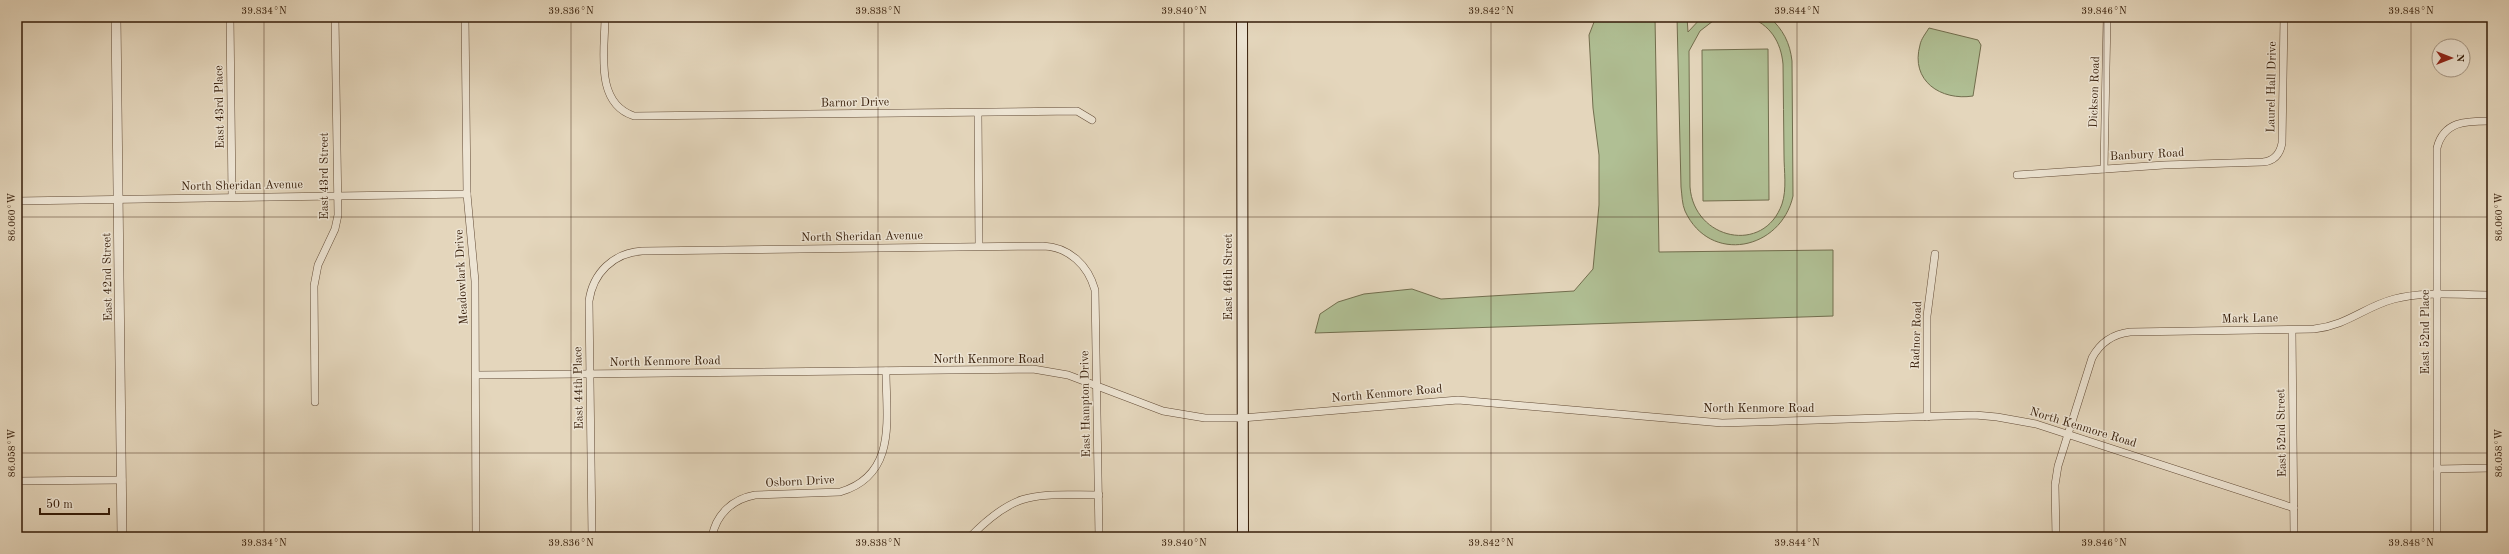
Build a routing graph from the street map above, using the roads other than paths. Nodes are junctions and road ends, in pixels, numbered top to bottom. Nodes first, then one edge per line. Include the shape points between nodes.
1 (116, 17) edge
2 (230, 17) edge
3 (335, 17) edge
4 (465, 17) edge
5 (605, 17) edge
6 (1242, 17) edge
7 (2107, 17) edge
8 (2284, 17) edge
9 (978, 113) junction
10 (1092, 120) dead end
11 (2492, 121) edge
12 (2276, 156) joint
13 (2104, 169) junction
14 (2017, 175) dead end
15 (467, 194) junction
16 (337, 196) junction
17 (232, 197) junction
18 (119, 200) junction
19 (17, 201) edge
20 (979, 246) junction
21 (625, 254) joint
22 (1935, 254) dead end
23 (1089, 273) joint
24 (2436, 295) junction
25 (2492, 295) edge
26 (2292, 330) junction
27 (886, 370) junction
28 (590, 374) junction
29 (476, 375) junction
30 (1097, 387) junction
31 (314, 402) dead end
32 (1927, 417) junction
33 (1242, 418) junction
34 (2068, 434) junction
35 (2492, 468) edge
36 (2437, 469) junction
37 (122, 480) junction
38 (17, 481) edge
39 (1099, 495) junction
40 (2294, 508) junction
41 (122, 537) edge
42 (476, 537) edge
43 (592, 537) edge
44 (712, 537) edge
45 (970, 537) edge
46 (1099, 537) edge
47 (1243, 537) edge
48 (2056, 537) edge
49 (2294, 537) edge
50 (2437, 537) edge

1 - 18 street, East 42nd Street
2 - 17 street, East 43rd Place
3 - 16 street, East 43rd Street
4 - 15 street, Meadowlark Drive
5 - 9 street, Barnor Drive via 605,82 608,94 617,107 639,117
6 - 33 main road, East 46th Street
7 - 13 street, Dickson Road
8 - 12 street, Laurel Hall Drive via 2282,143
9 - 10 street, Barnor Drive via 1077,111
9 - 20 street
11 - 24 street, East 52nd Place via 2462,122 2446,130 2437,148
12 - 13 street, Banbury Road via 2263,162
13 - 14 street, Banbury Road
15 - 16 street, North Sheridan Avenue
15 - 29 street, Meadowlark Drive via 475,281
16 - 17 street, North Sheridan Avenue
16 - 31 street, East 43rd Street via 338,215 335,229 320,261 314,286
17 - 18 street, North Sheridan Avenue
18 - 19 street, North Sheridan Avenue
18 - 37 street, East 42nd Street
20 - 21 street, North Sheridan Avenue via 642,251
20 - 23 street, North Sheridan Avenue via 1050,246 1075,257
21 - 28 street, East 44th Place via 598,274 591,289
22 - 32 street, Radnor Road via 1927,316
23 - 30 street, East Hampton Drive via 1096,294
24 - 25 street, Mark Lane
24 - 26 street, Mark Lane via 2401,297 2339,324
24 - 36 street, East 52nd Place
26 - 34 street, Mark Lane via 2130,332 2113,336 2099,347 2092,358
26 - 40 street, East 52nd Street
27 - 28 street, North Kenmore Road
27 - 30 street, North Kenmore Road via 1033,369 1063,374
27 - 44 street, Osborn Drive via 887,436 882,457 870,475 840,492 755,495 739,500 719,517
28 - 29 street, North Kenmore Road
28 - 43 street, East 44th Place
29 - 42 street, Meadowlark Drive
30 - 33 street, North Kenmore Road via 1180,415
30 - 39 street, East Hampton Drive
32 - 33 street, North Kenmore Road via 1722,422 1458,400
32 - 34 street, North Kenmore Road via 2001,417
33 - 47 main road, East 46th Street
34 - 40 street, North Kenmore Road
34 - 48 street, Mark Lane via 2055,485
35 - 36 street
36 - 50 street, East 52nd Place
37 - 38 street
37 - 41 street, East 42nd Street
39 - 45 street via 1047,495 1026,498 998,510
39 - 46 street, East Hampton Drive
40 - 49 street, East 52nd Street

